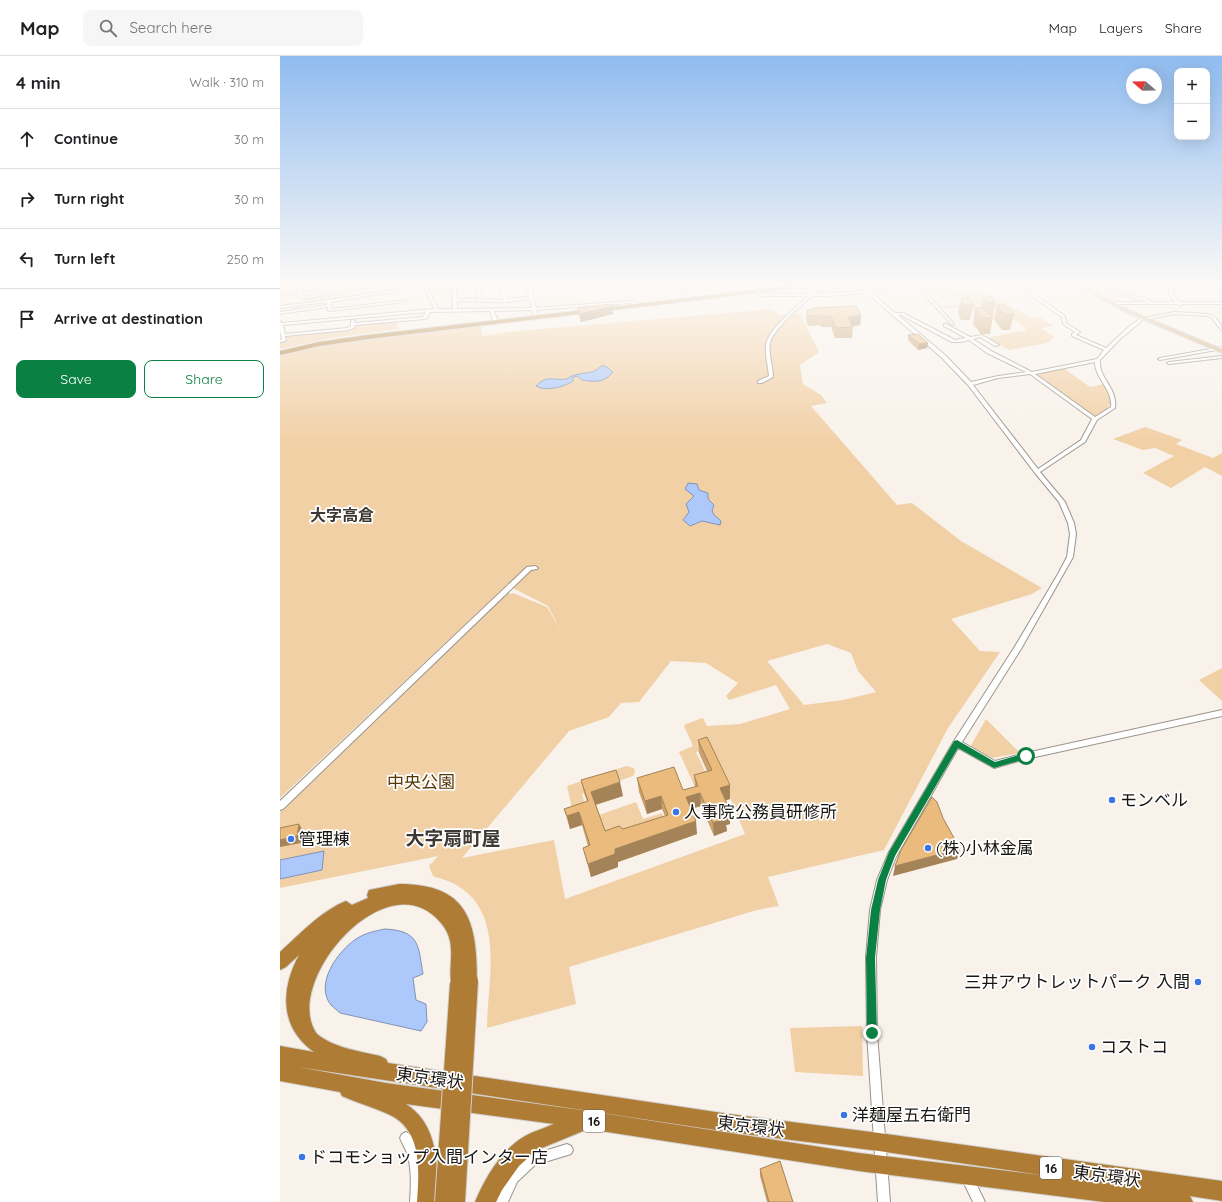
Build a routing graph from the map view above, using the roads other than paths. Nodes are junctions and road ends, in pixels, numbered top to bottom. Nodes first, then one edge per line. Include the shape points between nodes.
1 (353, 336) edge
2 (368, 336) edge
3 (772, 336) edge
4 (920, 336) edge
5 (947, 336) edge
6 (966, 336) edge
7 (979, 336) edge
8 (982, 336) edge
9 (1076, 336) edge
10 (1123, 336) edge
11 (1188, 336) edge
12 (970, 339) junction
13 (997, 345) dead end
14 (1220, 349) edge
15 (1107, 350) junction
16 (280, 352) edge
17 (1222, 357) edge
18 (1160, 359) dead end
19 (1098, 360) junction
20 (1169, 363) dead end
21 (1031, 373) junction
22 (760, 382) dead end
23 (970, 384) junction
24 (1095, 419) junction
25 (1037, 472) junction
26 (535, 568) dead end
27 (1222, 713) edge
28 (957, 743) junction
29 (280, 806) edge
30 (280, 962) edge
31 (464, 982) junction
32 (280, 1056) edge
33 (280, 1072) edge
34 (308, 1076) junction
35 (425, 1078) junction
36 (457, 1102) junction
37 (588, 1120) junction
38 (406, 1138) dead end
39 (879, 1142) junction
40 (567, 1150) dead end
41 (881, 1165) junction
42 (966, 1174) junction
43 (1222, 1191) edge
44 (416, 1202) edge
45 (427, 1202) edge
46 (444, 1202) edge
47 (451, 1202) edge
48 (456, 1202) edge
49 (485, 1202) edge
50 (502, 1202) edge
51 (884, 1202) edge
52 (979, 1202) edge
53 (1184, 1202) edge

1 - 16 highway
2 - 16 highway
3 - 22 street via 768,343 771,377
4 - 23 street
5 - 12 street via 957,341
6 - 12 street
7 - 12 street
8 - 13 street
9 - 15 street
10 - 15 street
11 - 14 main road
12 - 21 street via 989,352
14 - 18 street
15 - 19 street
17 - 20 street
19 - 21 street
19 - 24 street via 1097,366 1115,402 1113,408
21 - 23 street
21 - 24 street
23 - 25 street
24 - 25 street via 1083,441
25 - 28 street via 1066,510 1073,534 1070,557 1017,649
26 - 29 street via 528,568
27 - 28 street via 994,765
28 - 39 street via 892,855 882,880 875,910 871,958 872,1033
30 - 31 highway via 325,922 351,905 381,894 410,890 440,898 463,921 470,950
31 - 35 highway via 454,927 434,906 404,898 370,905 339,921 312,947 298,975 293,1007 300,1028 311,1040 344,1055
31 - 46 highway, bridge
31 - 48 highway, bridge
32 - 35 highway, 東京環状 / 16
33 - 34 highway, 東京環状 / 16
34 - 36 highway, 東京環状 / 16 via 386,1092
34 - 45 highway via 395,1107 414,1121 427,1151
35 - 39 highway, 東京環状 / 16 via 729,1123
36 - 37 highway, 東京環状 / 16
36 - 47 street
37 - 41 highway, 東京環状 / 16
37 - 49 highway via 531,1143 512,1159
38 - 44 street via 413,1149 417,1171
39 - 41 street
39 - 43 highway, 東京環状 / 16
40 - 50 street via 532,1160 513,1178
41 - 42 highway, 東京環状 / 16
41 - 51 street
42 - 52 street
42 - 53 highway, 東京環状 / 16

